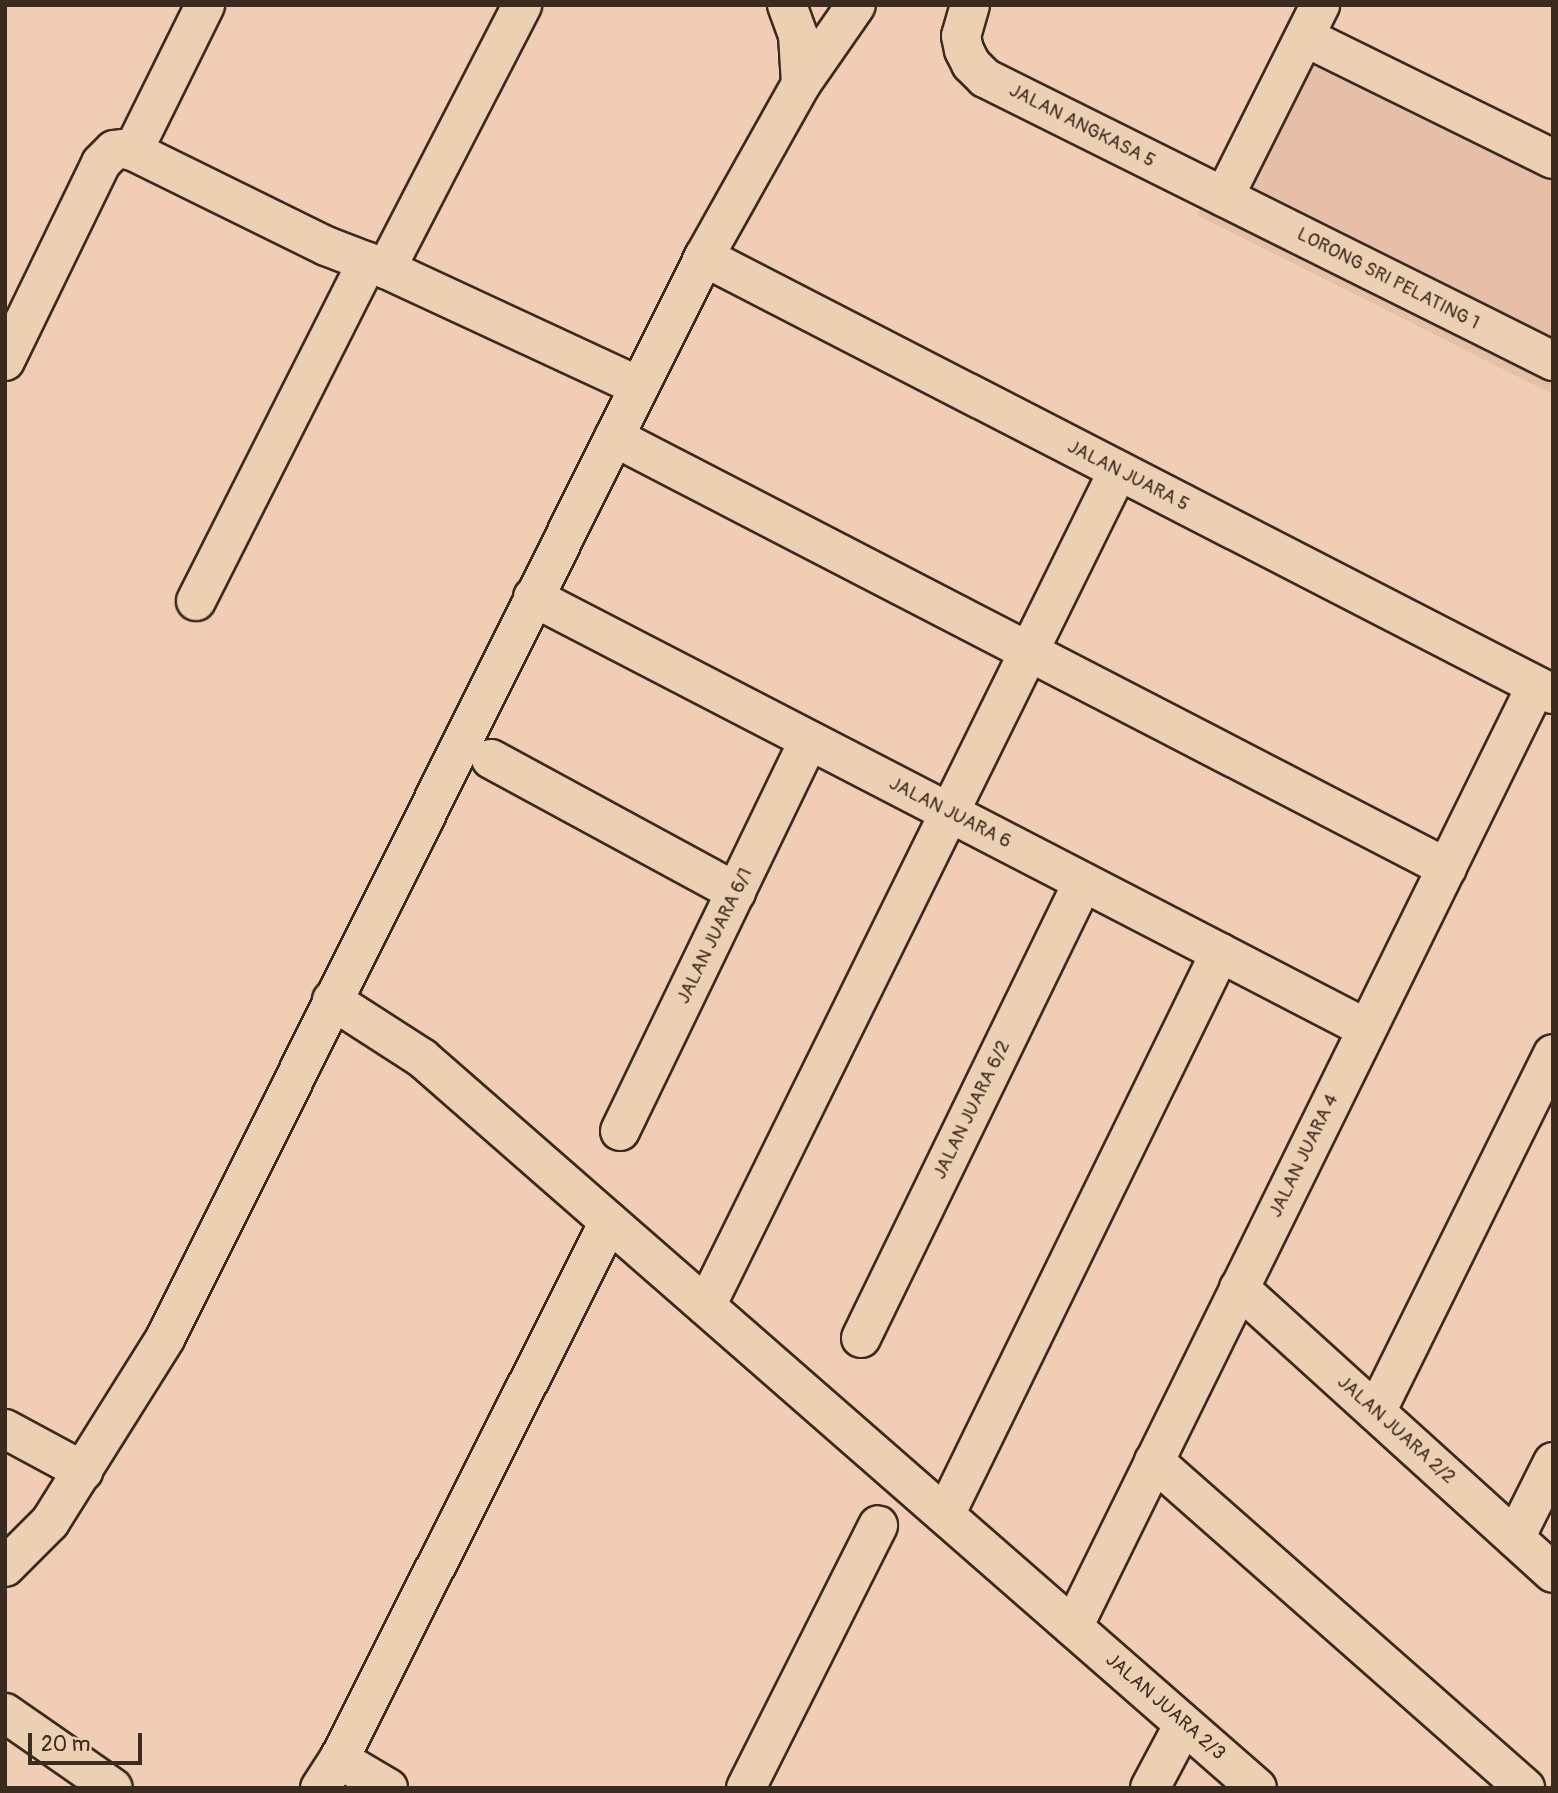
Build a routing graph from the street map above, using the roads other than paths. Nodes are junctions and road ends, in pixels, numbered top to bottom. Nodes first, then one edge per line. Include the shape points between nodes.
1 (205, 5) edge
2 (522, 5) edge
3 (787, 5) edge
4 (856, 5) edge
5 (966, 21) edge
6 (1312, 21) edge
7 (801, 84) junction
8 (133, 151) junction
9 (1553, 159) edge
10 (1224, 197) junction
11 (704, 257) junction
12 (376, 265) junction
13 (5, 361) edge
14 (1553, 362) edge
15 (638, 386) junction
16 (614, 437) junction
17 (1118, 471) junction
18 (533, 597) junction
19 (197, 601) dead end
20 (1028, 651) junction
21 (1545, 690) edge
22 (810, 740) junction
23 (492, 759) dead end
24 (949, 813) junction
25 (1447, 868) junction
26 (1083, 882) junction
27 (736, 892) junction
28 (1220, 953) junction
29 (332, 1000) junction
30 (1367, 1029) junction
31 (1553, 1054) edge
32 (620, 1131) dead end
33 (608, 1222) junction
34 (1239, 1287) junction
35 (706, 1306) junction
36 (861, 1338) dead end
37 (1377, 1412) junction
38 (5, 1429) edge
39 (1154, 1461) junction
40 (1553, 1462) edge
41 (83, 1471) junction
42 (945, 1515) junction
43 (878, 1525) dead end
44 (1515, 1538) junction
45 (5, 1567) edge
46 (1553, 1573) edge
47 (1073, 1627) junction
48 (5, 1713) edge
49 (1184, 1724) junction
50 (330, 1774) edge
51 (113, 1788) edge
52 (388, 1788) edge
53 (746, 1788) edge
54 (1150, 1788) edge
55 (1257, 1788) edge
56 (1525, 1788) edge

1 - 8 street
2 - 12 street
3 - 7 street via 798,35
4 - 7 street
5 - 10 street, JALAN ANGKASA 5 via 971,64 985,78
6 - 9 street
6 - 10 street
7 - 11 street
8 - 12 street via 326,246
8 - 13 street via 114,150 101,163
10 - 14 street, LORONG SRI PELATING 1
11 - 15 street
11 - 17 street, JALAN JUARA 5
12 - 15 street
12 - 19 street
15 - 16 street
16 - 18 street
16 - 20 street
17 - 20 street
17 - 21 street, JALAN JUARA 5
18 - 22 street, JALAN JUARA 6
18 - 29 street
20 - 24 street
20 - 25 street
21 - 25 street, JALAN JUARA 4
22 - 24 street, JALAN JUARA 6
22 - 27 street, JALAN JUARA 6/1
23 - 27 street
24 - 26 street, JALAN JUARA 6
24 - 35 street
25 - 30 street, JALAN JUARA 4
26 - 28 street, JALAN JUARA 6
26 - 36 street, JALAN JUARA 6/2
27 - 32 street, JALAN JUARA 6/1
28 - 30 street, JALAN JUARA 6
28 - 42 street
29 - 33 street, JALAN JUARA 2/3 via 422,1058
29 - 41 street via 166,1337
30 - 34 street, JALAN JUARA 4
31 - 37 street
33 - 35 street, JALAN JUARA 2/3
33 - 50 street
34 - 37 street, JALAN JUARA 2/2
34 - 39 street, JALAN JUARA 4
35 - 42 street, JALAN JUARA 2/3
37 - 44 street, JALAN JUARA 2/2
38 - 41 street
39 - 47 street, JALAN JUARA 4
39 - 56 street
40 - 44 street
41 - 45 street via 50,1522
42 - 47 street, JALAN JUARA 2/3
43 - 53 street
44 - 46 street, JALAN JUARA 2/2
47 - 49 street, JALAN JUARA 2/3
48 - 51 street
49 - 54 street
49 - 55 street, JALAN JUARA 2/3
50 - 52 street

